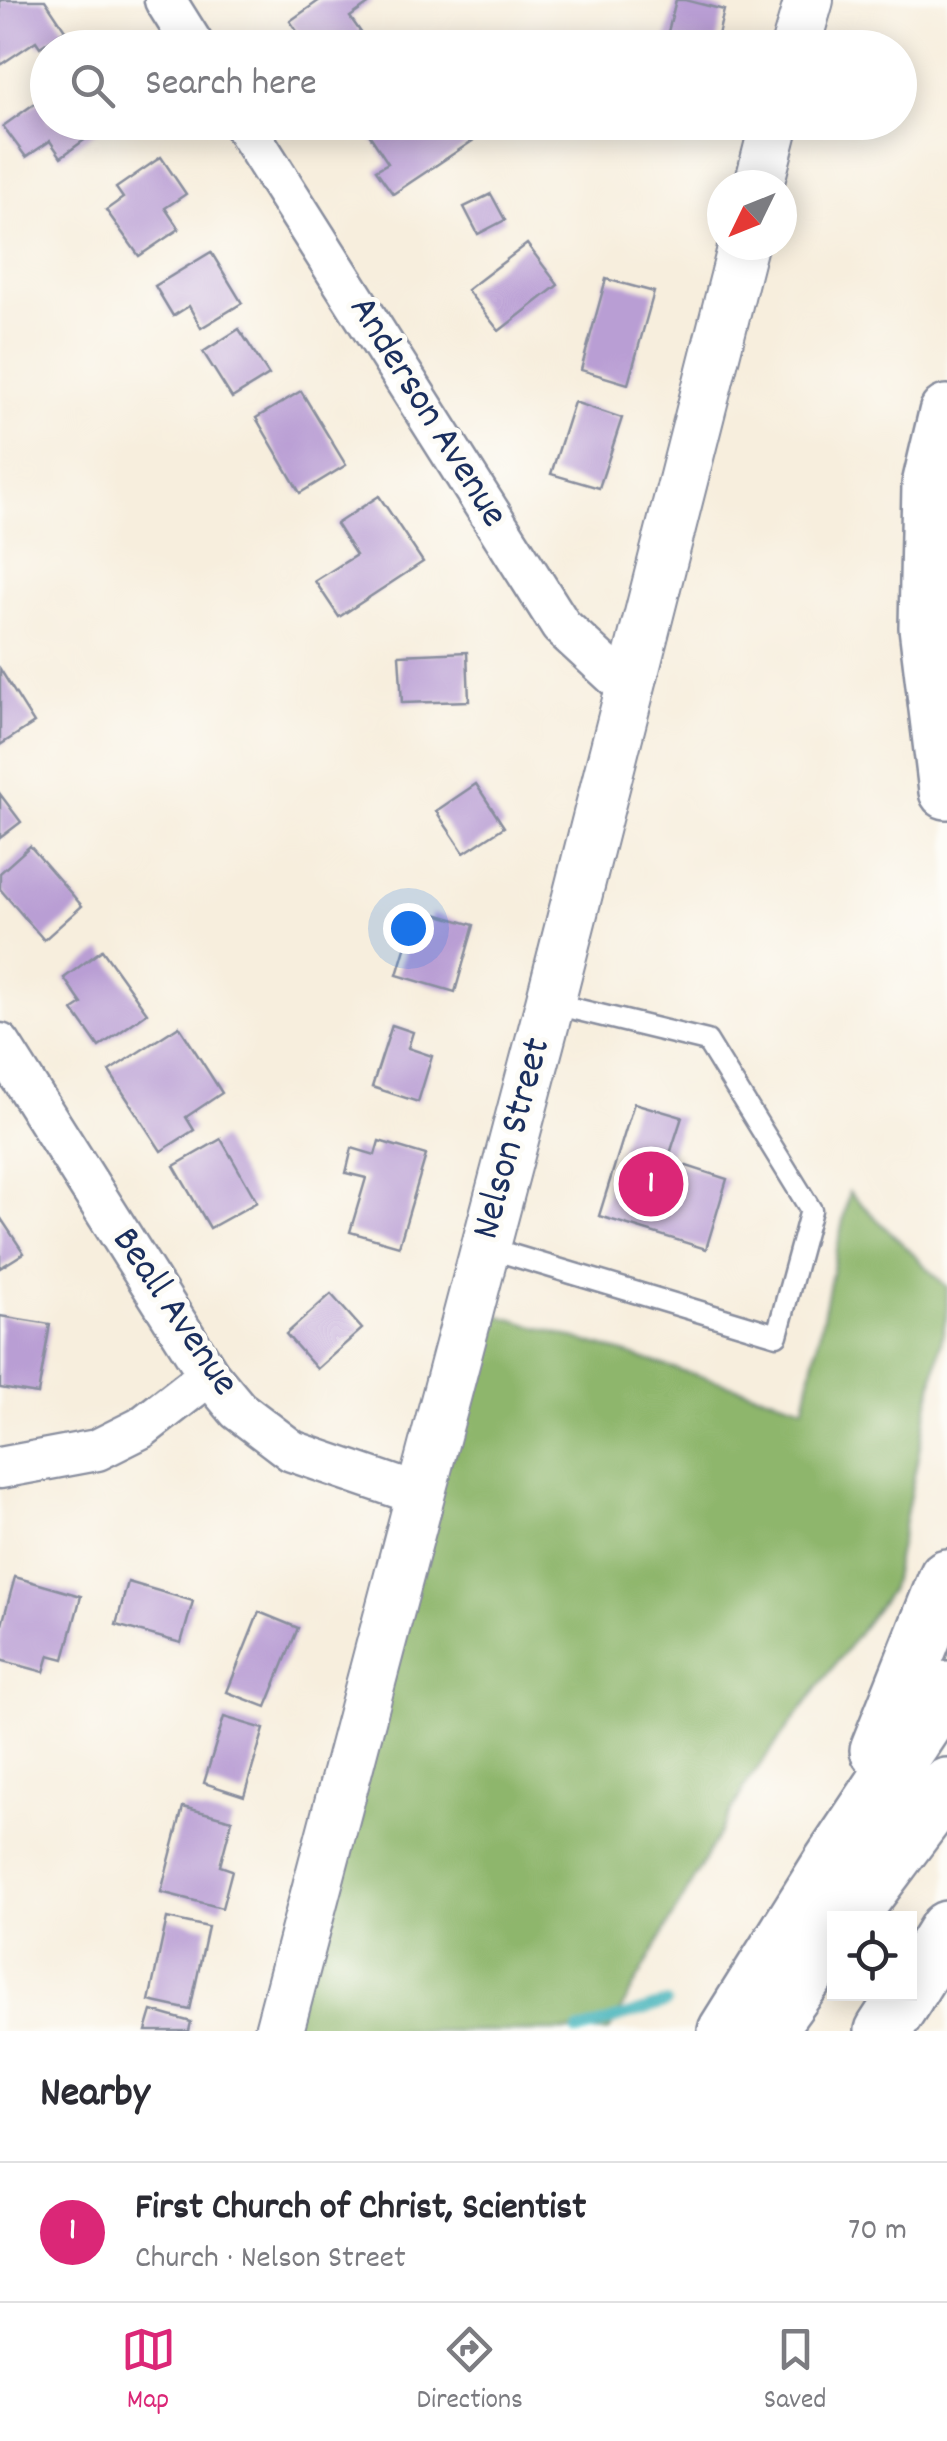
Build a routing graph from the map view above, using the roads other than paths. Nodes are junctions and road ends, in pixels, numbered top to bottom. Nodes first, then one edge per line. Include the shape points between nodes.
1 (164, 0) edge
2 (809, 0) edge
3 (183, 30) edge
4 (801, 30) edge
5 (253, 140) edge
6 (771, 140) edge
7 (763, 170) edge
8 (739, 260) edge
9 (947, 413) edge
10 (629, 689) junction
11 (947, 791) edge
12 (550, 1003) junction
13 (0, 1044) edge
14 (485, 1247) junction
15 (208, 1374) junction
16 (0, 1468) edge
17 (420, 1496) junction
18 (947, 1577) edge
19 (947, 1689) edge
20 (947, 1786) edge
21 (832, 1862) junction
22 (853, 1911) edge
23 (947, 1929) edge
24 (827, 1947) edge
25 (917, 1977) edge
26 (902, 2001) edge
27 (280, 2031) edge
28 (726, 2031) edge
29 (766, 2031) edge
30 (883, 2031) edge

1 - 3 street
2 - 4 street
5 - 10 street, Anderson Avenue via 562,626
6 - 7 street
8 - 10 street, Nelson Street
9 - 11 highway via 930,485 927,628
10 - 12 street, Nelson Street
12 - 14 street, Nelson Street
12 - 14 lane via 706,1042 811,1210 777,1335
13 - 15 street, Beall Avenue
14 - 17 street, Nelson Street
15 - 16 street via 141,1428 96,1450
15 - 17 street, Beall Avenue via 238,1410 292,1451
17 - 27 street, Nelson Street
18 - 21 highway
19 - 21 highway
20 - 22 highway
21 - 28 highway
23 - 25 highway
24 - 29 highway
26 - 30 highway

